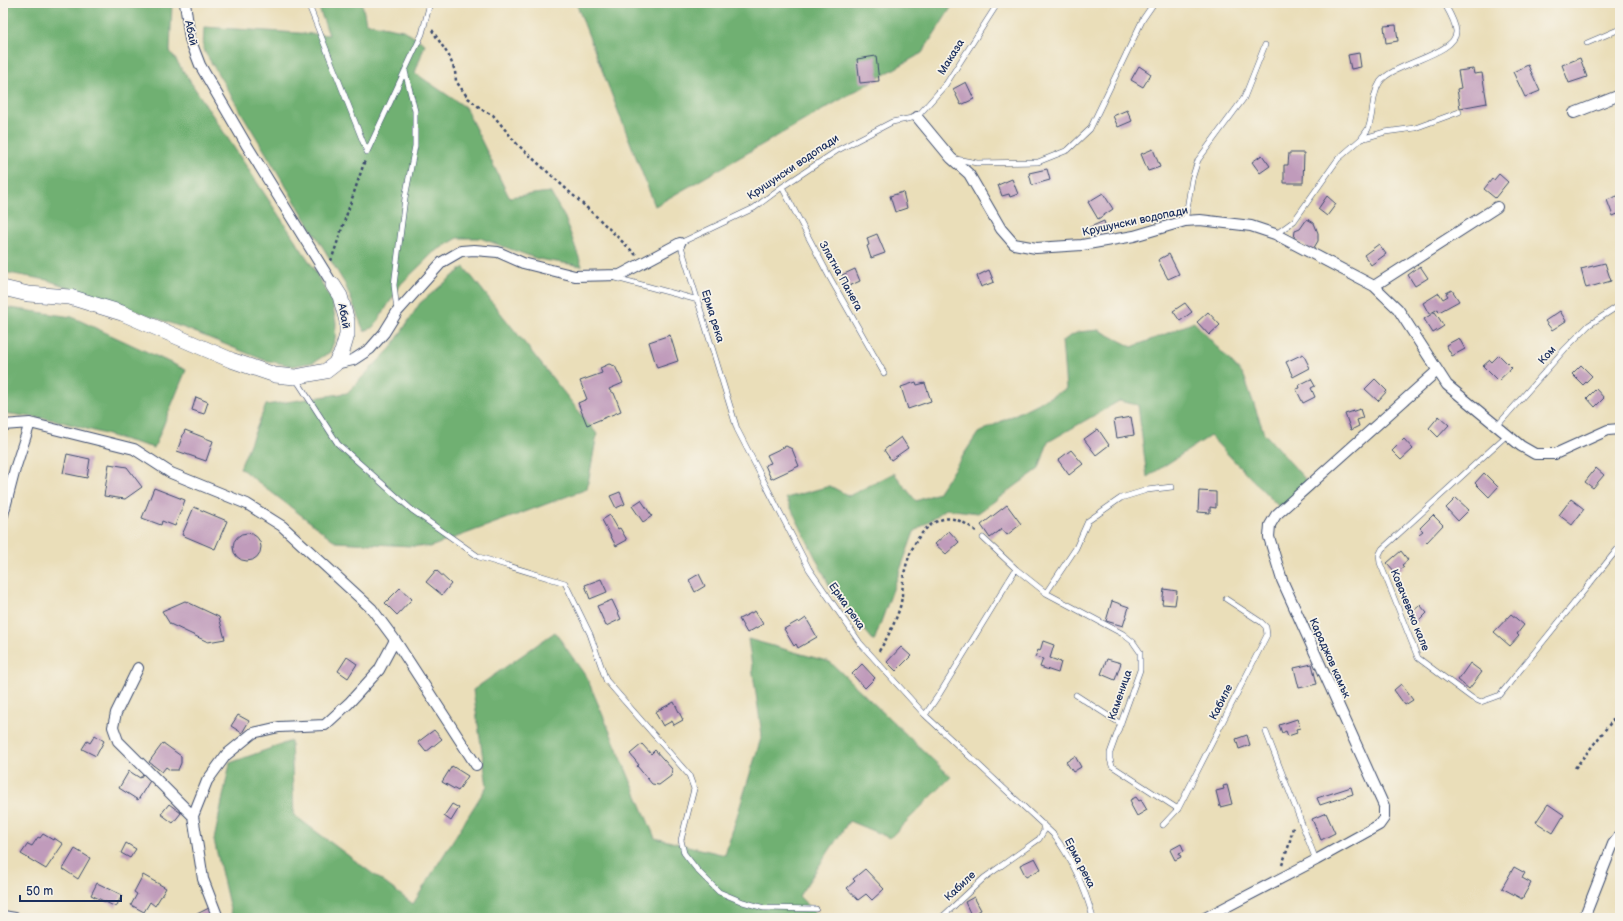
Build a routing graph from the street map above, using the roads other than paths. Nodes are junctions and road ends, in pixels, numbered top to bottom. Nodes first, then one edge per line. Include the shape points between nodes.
1 (185, 3) edge
2 (308, 3) edge
3 (430, 3) edge
4 (998, 3) edge
5 (1154, 3) edge
6 (1444, 3) edge
7 (1620, 28) edge
8 (1586, 43) dead end
9 (1265, 45) dead end
10 (405, 71) junction
11 (1620, 95) edge
12 (1459, 112) dead end
13 (1574, 113) dead end
14 (917, 117) junction
15 (1361, 139) junction
16 (951, 158) junction
17 (782, 187) junction
18 (1496, 207) dead end
19 (1185, 221) junction
20 (1275, 234) junction
21 (680, 243) junction
22 (605, 276) junction
23 (330, 280) joint
24 (1374, 286) junction
25 (3, 288) edge
26 (698, 300) junction
27 (1620, 305) edge
28 (397, 312) junction
29 (335, 364) junction
30 (1437, 371) junction
31 (884, 373) dead end
32 (295, 377) junction
33 (30, 423) junction
34 (3, 425) edge
35 (1497, 426) junction
36 (1620, 429) edge
37 (1508, 435) junction
38 (1172, 488) dead end
39 (4, 515) edge
40 (983, 538) road end
41 (1620, 546) edge
42 (1016, 570) junction
43 (1046, 593) junction
44 (1226, 599) dead end
45 (395, 640) junction
46 (138, 668) dead end
47 (1076, 695) dead end
48 (925, 715) junction
49 (1121, 724) junction
50 (1266, 732) dead end
51 (476, 765) dead end
52 (1178, 809) junction
53 (193, 816) junction
54 (1043, 824) junction
55 (1163, 825) dead end
56 (1620, 835) edge
57 (1316, 860) junction
58 (816, 909) dead end
59 (3, 916) edge
60 (15, 918) edge
61 (218, 918) edge
62 (941, 918) edge
63 (1093, 918) edge
64 (1205, 918) edge
65 (1584, 918) edge

1 - 23 street, Абай via 190,39 200,65
2 - 10 lane via 367,152
3 - 10 lane via 422,34
4 - 14 lane, Маказа via 946,84
5 - 16 lane via 1143,19 1090,129 1068,150 1038,162 977,163
6 - 15 lane via 1456,32 1453,42 1381,80 1376,90 1368,128
7 - 8 lane
9 - 19 lane via 1244,98 1198,160
10 - 28 lane via 415,111 415,146 405,198 394,285
11 - 13 street
12 - 15 lane via 1415,128 1385,132
14 - 16 street, Крушунски водопади
14 - 17 lane, Крушунски водопади via 892,122 838,150
15 - 20 lane via 1338,159 1294,221
16 - 19 street, Крушунски водопади via 969,174 1001,229 1014,244 1036,248 1082,245 1134,236
17 - 21 lane, Крушунски водопади via 754,208
17 - 31 lane, Златна Панега
18 - 24 street
19 - 20 street, Крушунски водопади via 1200,220 1250,226
20 - 24 street, Крушунски водопади
21 - 22 street, Крушунски водопади via 620,275
21 - 26 lane, Ерма река
22 - 26 lane
22 - 28 street, Крушунски водопади via 575,276 523,263 498,252 461,251 442,262
23 - 29 street, Абай via 340,296 347,321 347,335
24 - 30 street, Крушунски водопади via 1398,309
25 - 32 street via 28,294 70,297 122,313 231,360 275,375
26 - 48 lane, Ерма река via 737,429 809,569 860,643
27 - 35 lane, Ком via 1589,325
28 - 29 street, Крушунски водопади via 370,349 353,360
29 - 32 street via 326,371
30 - 35 street, Крушунски водопади via 1447,385
30 - 57 street, Караджов камък via 1276,515 1270,525 1269,537 1282,580 1384,806 1384,818 1378,825
32 - 58 lane via 338,444 412,510 479,557 565,583 590,634 606,680 688,775 694,789 681,840 684,853 719,892 764,908
33 - 34 street
33 - 39 street
33 - 45 street via 134,449 171,473 247,504 282,526 372,609
35 - 37 street, Крушунски водопади
36 - 37 street, Крушунски водопади via 1608,430 1555,454 1535,454
37 - 41 lane, Ковачевско кале via 1382,549 1379,555 1418,658 1472,698 1481,702 1500,695
38 - 43 lane via 1146,490 1121,498 1088,521 1076,548
40 - 42 lane, Каменица
42 - 43 lane, Каменица
42 - 48 lane
43 - 49 lane, Каменица via 1123,634 1140,652 1140,670
44 - 52 lane, Кабиле via 1261,622 1266,627 1266,635
45 - 51 street
45 - 53 street via 379,670 325,725 279,727 253,733 226,755 207,781
46 - 53 street via 116,713 113,727 118,741
47 - 49 lane
48 - 54 lane, Ерма река
49 - 52 lane, Каменица via 1110,753 1112,766
50 - 57 lane
52 - 55 lane, Кабиле
53 - 61 street via 203,880
54 - 62 lane, Кабиле via 1044,831 1039,840 984,878
54 - 63 lane, Ерма река via 1064,849 1088,899
56 - 65 street via 1613,844
57 - 64 street, Караджов камък
59 - 60 street

